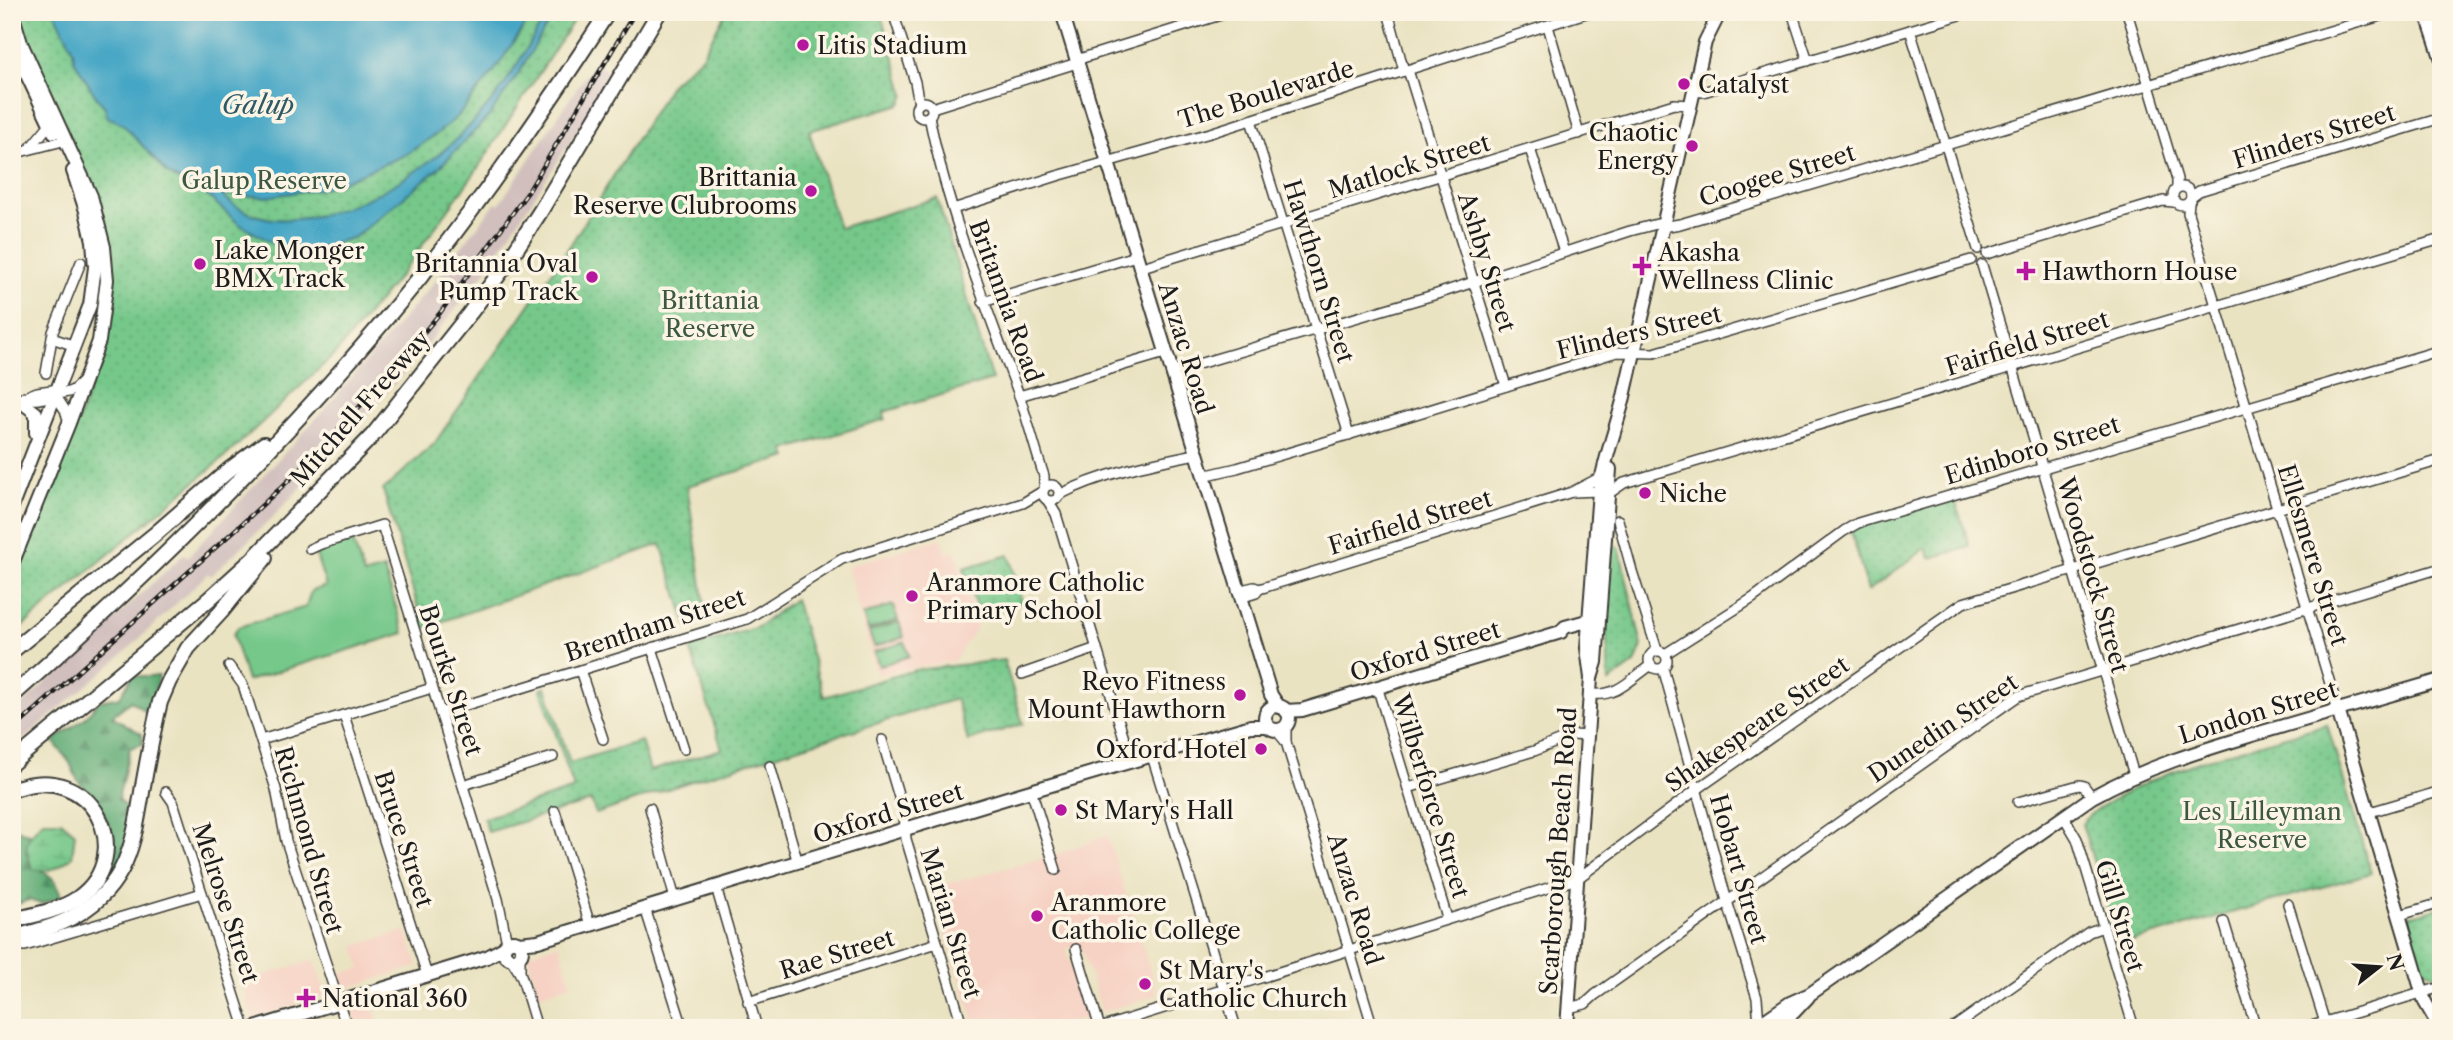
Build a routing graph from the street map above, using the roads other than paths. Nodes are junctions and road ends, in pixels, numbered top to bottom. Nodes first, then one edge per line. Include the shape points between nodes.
1 (608, 12) edge
2 (659, 12) edge
3 (893, 12) edge
4 (1062, 12) edge
5 (1230, 12) edge
6 (1388, 12) edge
7 (1589, 12) edge
8 (1720, 12) edge
9 (1792, 12) edge
10 (1970, 12) edge
11 (2127, 12) edge
12 (2394, 12) edge
13 (2426, 12) edge
14 (12, 13) edge
15 (1548, 26) junction
16 (1910, 30) junction
17 (12, 41) edge
18 (2441, 57) edge
19 (1808, 61) junction
20 (1077, 62) junction
21 (1406, 71) junction
22 (2150, 86) junction
23 (1693, 91) junction
24 (1690, 105) junction
25 (925, 110) junction
26 (2441, 118) edge
27 (1251, 120) junction
28 (50, 124) junction
29 (1580, 134) junction
30 (59, 142) junction
31 (1944, 145) junction
32 (30, 148) junction
33 (1530, 149) junction
34 (12, 154) edge
35 (1108, 161) junction
36 (1440, 177) junction
37 (2183, 193) junction
38 (953, 209) junction
39 (1283, 224) junction
40 (1663, 226) junction
41 (2441, 239) edge
42 (1978, 248) junction
43 (1564, 252) junction
44 (1987, 254) junction
45 (1970, 260) junction
46 (81, 262) dead end
47 (1138, 262) junction
48 (1982, 265) junction
49 (1472, 281) junction
50 (983, 302) junction
51 (2216, 306) junction
52 (1316, 328) junction
53 (52, 338) junction
54 (75, 346) junction
55 (2441, 349) edge
56 (1634, 352) junction
57 (1165, 353) junction
58 (2013, 367) junction
59 (1171, 372) junction
60 (46, 373) dead end
61 (85, 379) junction
62 (1506, 386) junction
63 (57, 394) junction
64 (1019, 396) junction
65 (19, 400) edge
66 (2246, 408) junction
67 (69, 422) junction
68 (293, 422) junction
69 (1349, 435) junction
70 (1194, 450) junction
71 (2441, 460) edge
72 (28, 464) junction
73 (2041, 468) junction
74 (1606, 477) junction
75 (1204, 479) junction
76 (1624, 483) junction
77 (1572, 492) junction
78 (1051, 493) junction
79 (1604, 493) junction
80 (312, 500) junction
81 (12, 506) edge
82 (2276, 508) junction
83 (1618, 520) dead end
84 (310, 549) dead end
85 (12, 564) edge
86 (2441, 568) edge
87 (2072, 569) junction
88 (1239, 595) junction
89 (2306, 607) junction
90 (1593, 624) junction
91 (652, 648) junction
92 (1097, 648) junction
93 (13, 651) edge
94 (1661, 652) junction
95 (1651, 665) junction
96 (229, 666) dead end
97 (1663, 668) junction
98 (580, 670) junction
99 (2101, 670) junction
100 (1022, 674) dead end
101 (2441, 680) edge
102 (1377, 686) junction
103 (432, 688) junction
104 (1590, 694) junction
105 (12, 696) edge
106 (2337, 710) junction
107 (440, 713) junction
108 (344, 715) junction
109 (1277, 718) junction
110 (1587, 736) junction
111 (603, 739) dead end
112 (261, 740) junction
113 (882, 740) dead end
114 (684, 750) dead end
115 (1152, 756) junction
116 (553, 757) dead end
117 (1132, 761) junction
118 (12, 763) edge
119 (770, 766) dead end
120 (2134, 775) junction
121 (463, 785) junction
122 (1408, 788) junction
123 (12, 790) edge
124 (1031, 790) junction
125 (1696, 790) junction
126 (2441, 791) edge
127 (166, 792) dead end
128 (2092, 797) junction
129 (2018, 802) dead end
130 (650, 808) dead end
131 (555, 811) dead end
132 (2370, 812) junction
133 (2064, 817) junction
134 (905, 828) junction
135 (798, 863) junction
136 (1056, 870) dead end
137 (1577, 879) junction
138 (716, 887) junction
139 (202, 892) junction
140 (675, 899) junction
141 (1727, 901) junction
142 (2441, 903) edge
143 (2288, 904) dead end
144 (645, 908) junction
145 (2400, 915) junction
146 (1447, 918) junction
147 (12, 920) edge
148 (2224, 922) dead end
149 (590, 925) junction
150 (2104, 927) junction
151 (14, 943) edge
152 (937, 943) junction
153 (1076, 949) dead end
154 (513, 950) junction
155 (1348, 950) junction
156 (427, 975) junction
157 (2441, 987) edge
158 (1223, 989) junction
159 (2422, 992) junction
160 (340, 1002) junction
161 (748, 1002) junction
162 (1568, 1002) junction
163 (1766, 1025) edge
164 (2325, 1025) edge
165 (245, 1028) edge
166 (254, 1028) edge
167 (347, 1028) edge
168 (537, 1028) edge
169 (683, 1028) edge
170 (757, 1028) edge
171 (963, 1028) edge
172 (1100, 1028) edge
173 (1236, 1028) edge
174 (1373, 1028) edge
175 (1567, 1028) edge
176 (1953, 1028) edge
177 (2134, 1028) edge
178 (2256, 1028) edge
179 (2305, 1028) edge
180 (2440, 1028) edge

1 - 68 highway, Mitchell Freeway via 468,215 378,327
2 - 80 highway, Mitchell Freeway via 505,266 373,435
3 - 25 street, Britannia Road
4 - 20 main road, Anzac Road
5 - 20 street
6 - 21 street, Ashby Street
7 - 15 street, The Boulevarde
8 - 23 main road, Scarborough Beach Road via 1705,43
9 - 19 street
10 - 16 street
11 - 22 street, Ellesmere Street
12 - 22 street, Coogee Street
13 - 18 main road
14 - 61 main road via 21,43 86,182 104,247 105,306
15 - 21 street, The Boulevarde
15 - 29 street
16 - 19 street
16 - 31 street
17 - 28 main road
19 - 23 street
20 - 25 street
20 - 35 main road, Anzac Road
21 - 27 street, The Boulevarde
21 - 36 street, Ashby Street
22 - 31 street, Coogee Street
22 - 37 street, Ellesmere Street
23 - 24 main road, Scarborough Beach Road
24 - 29 street, Matlock Street via 1674,104
24 - 40 main road, Scarborough Beach Road
25 - 38 street, Britannia Road
26 - 37 street, Flinders Street
27 - 35 street, The Boulevarde
27 - 39 street, Hawthorn Street
28 - 30 main road
28 - 32 street
29 - 33 street, Matlock Street
30 - 32 street
30 - 54 main road via 79,189 93,241 92,292
31 - 40 street, Coogee Street
31 - 42 street
32 - 34 street
33 - 36 street, Matlock Street
33 - 43 street
35 - 38 street, The Boulevarde
35 - 47 main road, Anzac Road
36 - 39 street, Matlock Street
36 - 49 street, Ashby Street
37 - 44 street, Flinders Street
37 - 51 street, Ellesmere Street
38 - 50 street, Britannia Road
39 - 47 street, Matlock Street
39 - 52 street, Hawthorn Street
40 - 43 street, Coogee Street via 1630,231
40 - 56 main road, Scarborough Beach Road
41 - 51 street, Fairfield Street
42 - 44 street
42 - 45 street
43 - 49 street, Coogee Street
44 - 48 street
45 - 48 street
45 - 56 street, Flinders Street via 1654,353
46 - 53 street
47 - 50 street, Matlock Street
47 - 57 main road, Anzac Road
48 - 58 street, Woodstock Street
49 - 52 street, Coogee Street
49 - 62 street, Ashby Street
50 - 64 street, Britannia Road
51 - 58 street, Fairfield Street
51 - 66 street, Ellesmere Street
52 - 59 street, Coogee Street
52 - 69 street, Hawthorn Street
53 - 54 street
53 - 60 street
54 - 63 main road
55 - 66 street, Edinboro Street
56 - 62 street, Flinders Street via 1617,352
56 - 74 main road, Scarborough Beach Road
57 - 59 main road, Anzac Road
57 - 64 street
58 - 73 street, Woodstock Street
58 - 76 street, Fairfield Street
59 - 70 main road, Anzac Road
61 - 63 street via 73,391
61 - 67 main road
62 - 69 street, Flinders Street
63 - 65 street via 50,389
63 - 67 street
63 - 72 main road
64 - 78 street, Britannia Road
65 - 72 main road via 37,416
66 - 73 street, Edinboro Street
66 - 82 street, Ellesmere Street
67 - 85 main road
68 - 93 highway
68 - 105 highway, Mitchell Freeway via 167,553
69 - 75 street, Flinders Street
70 - 75 main road, Anzac Road
70 - 78 street, Brentham Street
71 - 82 street, Shakespeare Street
72 - 81 main road
73 - 87 street, Woodstock Street
73 - 94 street, Edinboro Street via 1858,523 1753,598
74 - 76 street, Fairfield Street
74 - 77 street, Fairfield Street
74 - 79 main road, Scarborough Beach Road
75 - 88 main road, Anzac Road
76 - 79 street, Fairfield Street
77 - 79 street, Fairfield Street
77 - 88 street, Fairfield Street
78 - 91 street, Brentham Street via 842,559 747,619
78 - 92 street, Britannia Road
79 - 90 main road, Scarborough Beach Road
80 - 118 highway, Mitchell Freeway via 208,600
80 - 151 highway via 176,667 160,702 132,844 118,878 78,915
82 - 87 street, Shakespeare Street
82 - 89 street, Ellesmere Street
83 - 94 street
84 - 103 street, Bourke Street via 382,525
86 - 89 street, Dunedin Street
87 - 99 street, Woodstock Street
87 - 125 street, Shakespeare Street via 1963,603
88 - 109 main road, Anzac Road
89 - 99 street, Dunedin Street
89 - 106 street, Ellesmere Street
90 - 102 main road, Oxford Street via 1564,627 1561,632
90 - 104 main road, Scarborough Beach Road via 1596,662
91 - 98 street, Brentham Street
91 - 114 street
92 - 100 street
92 - 117 street, Britannia Road
94 - 95 street via 1650,657
94 - 97 street via 1667,663
95 - 97 street
95 - 104 street via 1614,692
96 - 112 street, Richmond Street via 243,685
97 - 125 street, Hobart Street
98 - 107 street, Brentham Street
98 - 111 street
99 - 120 street, Woodstock Street
99 - 141 street, Dunedin Street via 2018,696
101 - 106 main road, London Street
102 - 109 main road, Oxford Street
102 - 122 street, Wilberforce Street
103 - 107 street, Bourke Street
103 - 108 street
104 - 110 main road, Scarborough Beach Road
106 - 120 main road, London Street
106 - 132 main road, Ellesmere Street
107 - 121 street, Bourke Street
108 - 112 street
108 - 156 street, Bruce Street
109 - 115 main road, Oxford Street
109 - 155 street, Anzac Road
110 - 122 street via 1573,736
110 - 137 main road, Scarborough Beach Road
112 - 160 street, Richmond Street via 286,841
113 - 134 street, Marian Street
115 - 117 main road, Oxford Street
115 - 158 street
116 - 121 street
117 - 124 main road, Oxford Street
119 - 135 street
120 - 128 main road, London Street
121 - 154 street, Bourke Street
122 - 146 street, Wilberforce Street
123 - 147 highway via 34,782 57,783 82,796 104,834 104,859 95,880 80,897
124 - 134 main road, Oxford Street
124 - 136 street
125 - 137 street, Shakespeare Street
125 - 141 street, Hobart Street
126 - 132 street
127 - 139 street, Melrose Street
128 - 129 street via 2079,785
128 - 133 main road, London Street
130 - 140 street
131 - 149 street
132 - 145 main road, Ellesmere Street
133 - 150 street, Gill Street via 2077,839
133 - 163 main road, London Street via 1810,994 1790,1003
134 - 135 main road, Oxford Street
134 - 152 street, Marian Street
135 - 138 main road, Oxford Street
137 - 146 street, Shakespeare Street
137 - 162 main road, Scarborough Beach Road
138 - 140 main road, Oxford Street
138 - 161 street
139 - 151 street
139 - 165 street, Melrose Street
140 - 144 main road, Oxford Street
141 - 162 street, Dunedin Street via 1595,995
141 - 163 street, Hobart Street
142 - 145 street
143 - 164 street
144 - 149 main road, Oxford Street
144 - 169 street
145 - 159 main road, Ellesmere Street
146 - 155 street, Shakespeare Street
148 - 178 street
149 - 154 main road, Oxford Street
150 - 176 street via 2089,932
150 - 177 street, Gill Street
152 - 161 street, Rae Street
152 - 171 street, Marian Street
153 - 172 street
154 - 156 main road
154 - 168 street, Bourke Street
155 - 158 street, Shakespeare Street
155 - 174 street, Anzac Road
156 - 160 main road
157 - 159 street
158 - 172 street, Shakespeare Street
158 - 173 street
159 - 164 street
159 - 180 main road, Ellesmere Street
160 - 166 main road
160 - 167 street, Richmond Street
161 - 170 street
162 - 175 main road, Scarborough Beach Road
164 - 179 street

